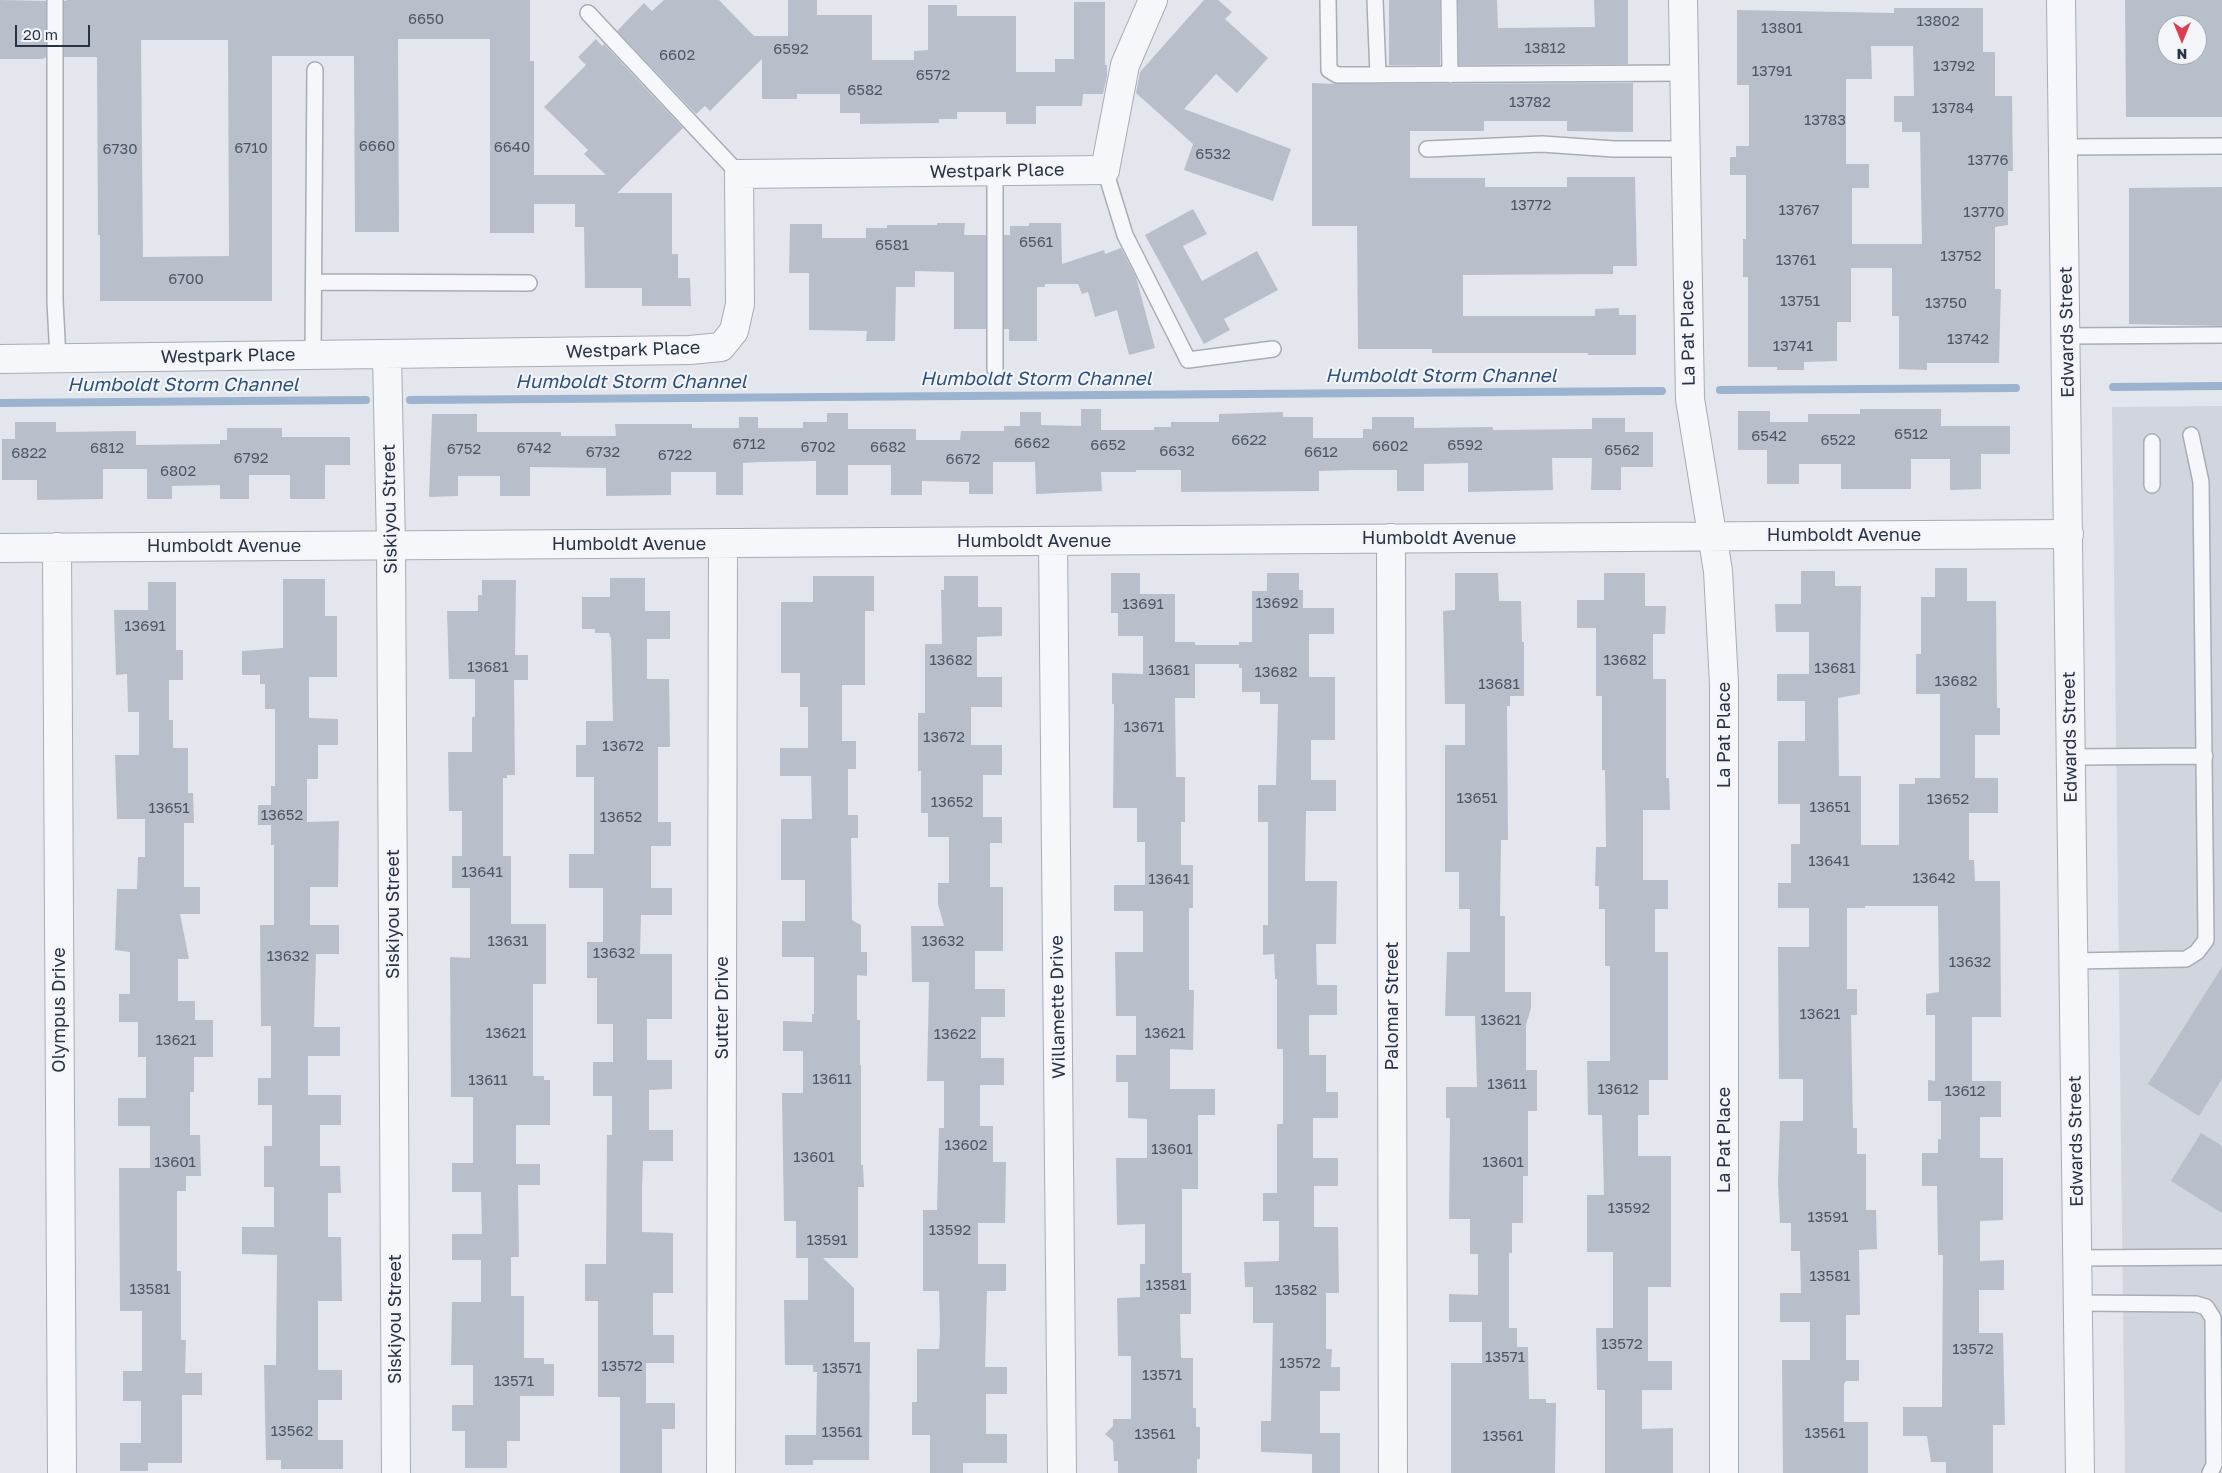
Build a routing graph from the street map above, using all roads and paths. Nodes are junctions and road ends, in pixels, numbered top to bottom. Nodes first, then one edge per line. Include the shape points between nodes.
1 (55, 0) edge
2 (1154, 0) edge
3 (1328, 0) edge
4 (1375, 0) edge
5 (1449, 0) edge
6 (1683, 0) edge
7 (2062, 0) edge
8 (588, 14) dead end
9 (315, 70) dead end
10 (1684, 73) junction
11 (1378, 75) junction
12 (1450, 75) junction
13 (2222, 146) edge
14 (2064, 147) junction
15 (1427, 149) dead end
16 (1686, 150) junction
17 (1105, 170) junction
18 (995, 171) junction
19 (739, 174) junction
20 (314, 282) junction
21 (529, 283) dead end
22 (2222, 335) edge
23 (2067, 336) junction
24 (1273, 349) dead end
25 (313, 355) junction
26 (387, 355) junction
27 (58, 359) junction
28 (0, 360) edge
29 (995, 369) dead end
30 (2191, 435) dead end
31 (2152, 442) dead end
32 (2152, 485) dead end
33 (2068, 534) junction
34 (1713, 536) junction
35 (1391, 538) junction
36 (1053, 541) junction
37 (722, 543) junction
38 (391, 545) junction
39 (57, 547) junction
40 (0, 548) edge
41 (2205, 756) junction
42 (2071, 758) junction
43 (2073, 961) junction
44 (2222, 1257) edge
45 (2078, 1258) junction
46 (2079, 1303) junction
47 (62, 1473) edge
48 (396, 1473) edge
49 (721, 1473) edge
50 (1062, 1473) edge
51 (1393, 1473) edge
52 (1724, 1473) edge
53 (2080, 1473) edge
54 (2210, 1473) edge

1 - 27 lane
2 - 17 street via 1126,65
3 - 11 lane via 1329,70 1337,75
4 - 11 lane
5 - 12 lane
6 - 10 street, La Pat Place
7 - 14 street, Edwards Street
8 - 19 lane
9 - 20 lane
10 - 12 lane
10 - 16 street, La Pat Place
11 - 12 lane
13 - 14 lane
14 - 23 street, Edwards Street
15 - 16 lane via 1542,144
16 - 34 street, La Pat Place via 1689,390
17 - 18 street, Westpark Place
17 - 24 lane via 1126,236 1188,360
18 - 19 street, Westpark Place
18 - 29 lane
19 - 26 street, Westpark Place via 740,304 734,331 722,347
20 - 21 lane
20 - 25 lane
22 - 23 lane
23 - 33 street, Edwards Street
25 - 26 street, Westpark Place
25 - 27 street, Westpark Place
26 - 38 street, Siskiyou Street
27 - 28 street, Westpark Place
30 - 41 lane via 2201,482
31 - 32 lane
33 - 34 street, Humboldt Avenue
33 - 42 street, Edwards Street
34 - 35 street, Humboldt Avenue
34 - 52 street, La Pat Place via 1721,607 1724,684
35 - 36 street, Humboldt Avenue
35 - 51 street, Palomar Street
36 - 37 street, Humboldt Avenue
36 - 50 street, Willamette Drive
37 - 38 street, Humboldt Avenue
37 - 49 street, Sutter Drive
38 - 39 street, Humboldt Avenue
38 - 48 street, Siskiyou Street
39 - 40 street, Humboldt Avenue
39 - 47 street, Olympus Drive
41 - 42 lane
41 - 43 lane via 2206,940 2186,960
42 - 43 street, Edwards Street
43 - 45 street, Edwards Street
44 - 45 lane
45 - 46 street, Edwards Street
46 - 53 street, Edwards Street
46 - 54 lane via 2196,1304 2206,1307 2213,1318 2214,1465

